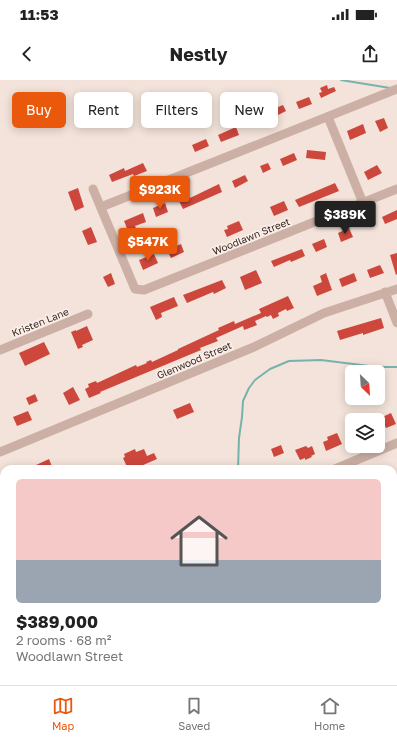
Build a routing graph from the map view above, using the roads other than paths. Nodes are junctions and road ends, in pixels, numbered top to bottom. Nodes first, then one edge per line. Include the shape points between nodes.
1 (397, 89) edge
2 (328, 117) junction
3 (93, 189) dead end
4 (397, 189) edge
5 (363, 203) junction
6 (101, 207) junction
7 (397, 289) edge
8 (384, 292) junction
9 (88, 314) dead end
10 (397, 323) edge
11 (0, 350) edge
12 (397, 443) edge
13 (0, 452) edge
14 (345, 465) edge

1 - 2 street
2 - 5 street
2 - 6 street
3 - 6 street
4 - 5 street, Woodlawn Street
5 - 6 street, Woodlawn Street via 144,290 135,289
7 - 8 street, Glenwood Street
8 - 10 street
8 - 13 street, Glenwood Street via 324,313 254,347
9 - 11 street, Kristen Lane
12 - 14 street

